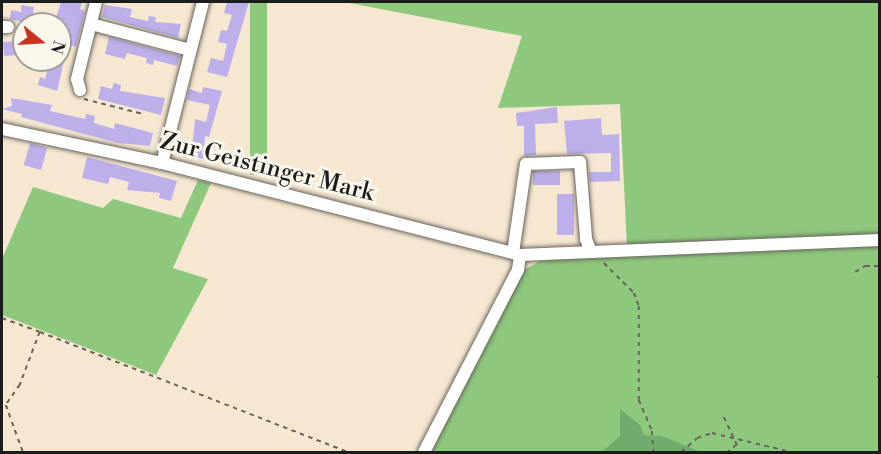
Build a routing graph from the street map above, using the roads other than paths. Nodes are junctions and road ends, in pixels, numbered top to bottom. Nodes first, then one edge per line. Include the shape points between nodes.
1 (96, 2) edge
2 (203, 2) edge
3 (91, 24) junction
4 (190, 50) junction
5 (80, 90) road end
6 (2, 129) edge
7 (162, 163) junction
8 (879, 240) edge
9 (591, 252) junction
10 (517, 254) junction
11 (424, 453) edge

1 - 3 street
2 - 4 street
3 - 4 street
3 - 5 street via 77,78
4 - 7 street
6 - 7 street, Zur Geistinger Mark
7 - 10 street, Zur Geistinger Mark
8 - 9 street, Zur Geistinger Mark
9 - 10 street, Zur Geistinger Mark
9 - 10 street via 586,239 580,162 526,164
10 - 11 street via 518,270

